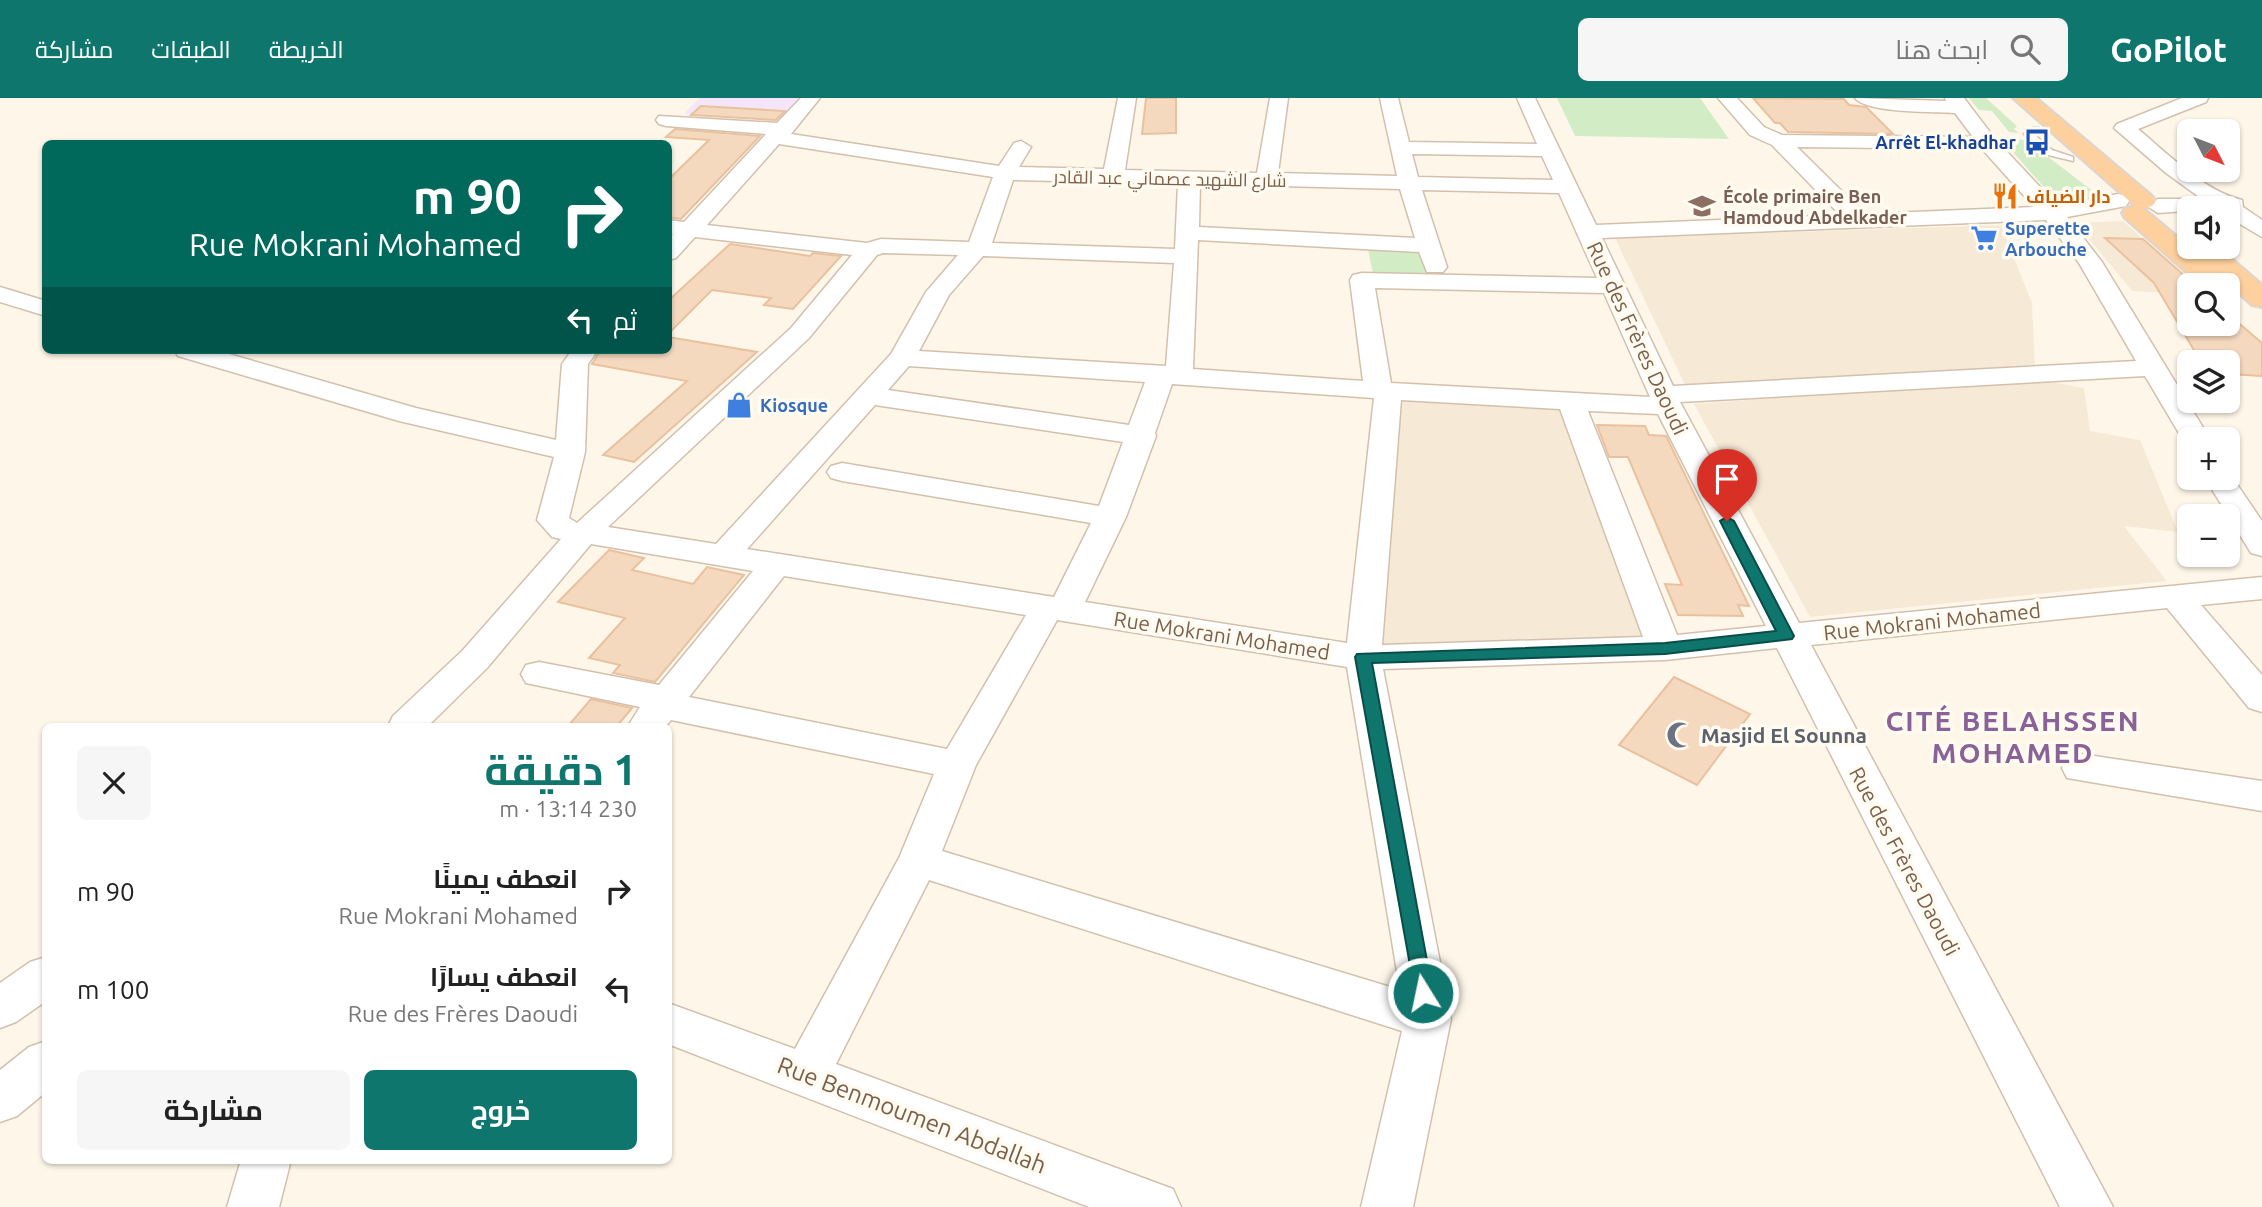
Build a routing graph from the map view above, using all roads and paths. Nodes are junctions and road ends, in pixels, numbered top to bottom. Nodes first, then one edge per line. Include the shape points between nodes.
1 (684, 98) edge
2 (811, 98) edge
3 (1127, 98) edge
4 (1279, 98) edge
5 (1389, 98) edge
6 (1526, 98) edge
7 (1727, 98) edge
8 (1864, 98) edge
9 (2001, 98) edge
10 (2023, 98) edge
11 (2199, 98) edge
12 (1957, 103) edge
13 (2043, 127) junction
14 (780, 134) junction
15 (1779, 141) junction
16 (1988, 143) junction
17 (1021, 147) dead end
18 (1401, 148) junction
19 (1551, 150) junction
20 (1005, 173) junction
21 (1113, 178) junction
22 (1189, 179) junction
23 (1266, 180) junction
24 (1409, 183) junction
25 (1567, 187) junction
26 (2216, 196) edge
27 (2262, 204) edge
28 (2240, 205) edge
29 (2138, 206) junction
30 (2177, 206) edge
31 (2061, 212) junction
32 (2240, 213) edge
33 (1860, 222) junction
34 (678, 228) edge
35 (2177, 228) edge
36 (2262, 230) edge
37 (1588, 233) junction
38 (1356, 244) junction
39 (1188, 245) junction
40 (1430, 246) junction
41 (979, 247) junction
42 (869, 250) junction
43 (2217, 259) edge
44 (2205, 273) edge
45 (1362, 280) junction
46 (1439, 282) junction
47 (1614, 286) junction
48 (0, 294) edge
49 (2262, 299) edge
50 (2240, 306) edge
51 (42, 308) edge
52 (2262, 325) edge
53 (201, 354) edge
54 (582, 354) edge
55 (902, 358) junction
56 (2152, 368) junction
57 (1171, 374) junction
58 (1383, 391) junction
59 (869, 396) junction
60 (1666, 400) junction
61 (1570, 402) junction
62 (2189, 427) edge
63 (1142, 436) junction
64 (570, 452) junction
65 (842, 472) dead end
66 (2227, 490) edge
67 (1110, 517) junction
68 (583, 534) junction
69 (2262, 546) edge
70 (723, 555) junction
71 (775, 565) junction
72 (2262, 588) edge
73 (2175, 596) junction
74 (1056, 608) junction
75 (1786, 636) junction
76 (1665, 648) junction
77 (1363, 657) junction
78 (560, 680) dead end
79 (2262, 699) edge
80 (659, 711) edge
81 (409, 723) edge
82 (957, 765) junction
83 (2081, 768) dead end
84 (2262, 796) edge
85 (918, 860) junction
86 (42, 979) edge
87 (0, 1008) edge
88 (1428, 1019) junction
89 (672, 1025) edge
90 (42, 1065) edge
91 (805, 1076) junction
92 (0, 1100) edge
93 (265, 1164) edge
94 (253, 1207) edge
95 (1155, 1207) edge
96 (1387, 1207) edge
97 (2087, 1207) edge

1 - 14 street, شارع الشهيد عصماني عبد القادر via 661,126
2 - 14 street
3 - 21 street
4 - 23 street
5 - 18 street
6 - 19 street, Rue des Frères Daoudi
7 - 15 street via 1756,131
8 - 12 street via 1908,105
9 - 13 highway
10 - 13 highway
11 - 26 street via 2124,128 2173,169
12 - 16 street
13 - 29 highway
14 - 20 street, شارع الشهيد عصماني عبد القادر
14 - 34 street
15 - 16 street
15 - 33 street
16 - 31 street
17 - 20 street
18 - 19 street
18 - 24 street
19 - 25 street, Rue des Frères Daoudi
20 - 21 street, شارع الشهيد عصماني عبد القادر
20 - 41 street
21 - 22 street, شارع الشهيد عصماني عبد القادر
22 - 23 street, شارع الشهيد عصماني عبد القادر
22 - 39 street
23 - 24 street, شارع الشهيد عصماني عبد القادر
24 - 25 street, شارع الشهيد عصماني عبد القادر
24 - 40 street
25 - 37 street, Rue des Frères Daoudi
27 - 28 street
29 - 30 street
29 - 31 street
29 - 35 highway
29 - 44 highway
31 - 33 street
31 - 56 street via 2062,224 2090,262
32 - 36 street
33 - 37 street
34 - 42 street
37 - 47 street, Rue des Frères Daoudi
38 - 39 street
38 - 40 street
38 - 45 street
39 - 41 street
39 - 57 street
40 - 46 street
41 - 42 street via 881,246
41 - 55 street via 938,292
42 - 68 street via 800,333
43 - 49 highway
45 - 46 street
45 - 58 street
46 - 47 street
47 - 60 street, Rue des Frères Daoudi
48 - 51 street
50 - 52 highway
53 - 64 street via 409,415
54 - 64 street via 575,364
55 - 57 street
55 - 59 street
56 - 60 street
56 - 62 street
57 - 58 street
57 - 63 street
58 - 61 street
58 - 77 street
59 - 63 street
59 - 70 street
60 - 61 street
60 - 75 street, Rue des Frères Daoudi
61 - 76 street
63 - 67 street
64 - 68 street, Rue Mokrani Mohamed via 552,520 563,530
65 - 67 street
66 - 69 street
67 - 74 street
68 - 70 street, Rue Mokrani Mohamed
68 - 81 street via 475,659
70 - 71 street, Rue Mokrani Mohamed
71 - 74 street, Rue Mokrani Mohamed
71 - 80 street
72 - 73 street, Rue Mokrani Mohamed
73 - 75 street, Rue Mokrani Mohamed
73 - 79 street
74 - 77 street, Rue Mokrani Mohamed
74 - 82 street
75 - 76 street, Rue Mokrani Mohamed
75 - 97 street, Rue des Frères Daoudi
76 - 77 street, Rue Mokrani Mohamed
77 - 88 street
78 - 80 street
80 - 82 street
82 - 85 street
83 - 84 street
85 - 88 street
85 - 91 street
86 - 87 street
88 - 96 street
89 - 91 street, Rue Benmoumen Abdallah
90 - 92 street
91 - 95 street, Rue Benmoumen Abdallah
93 - 94 street

